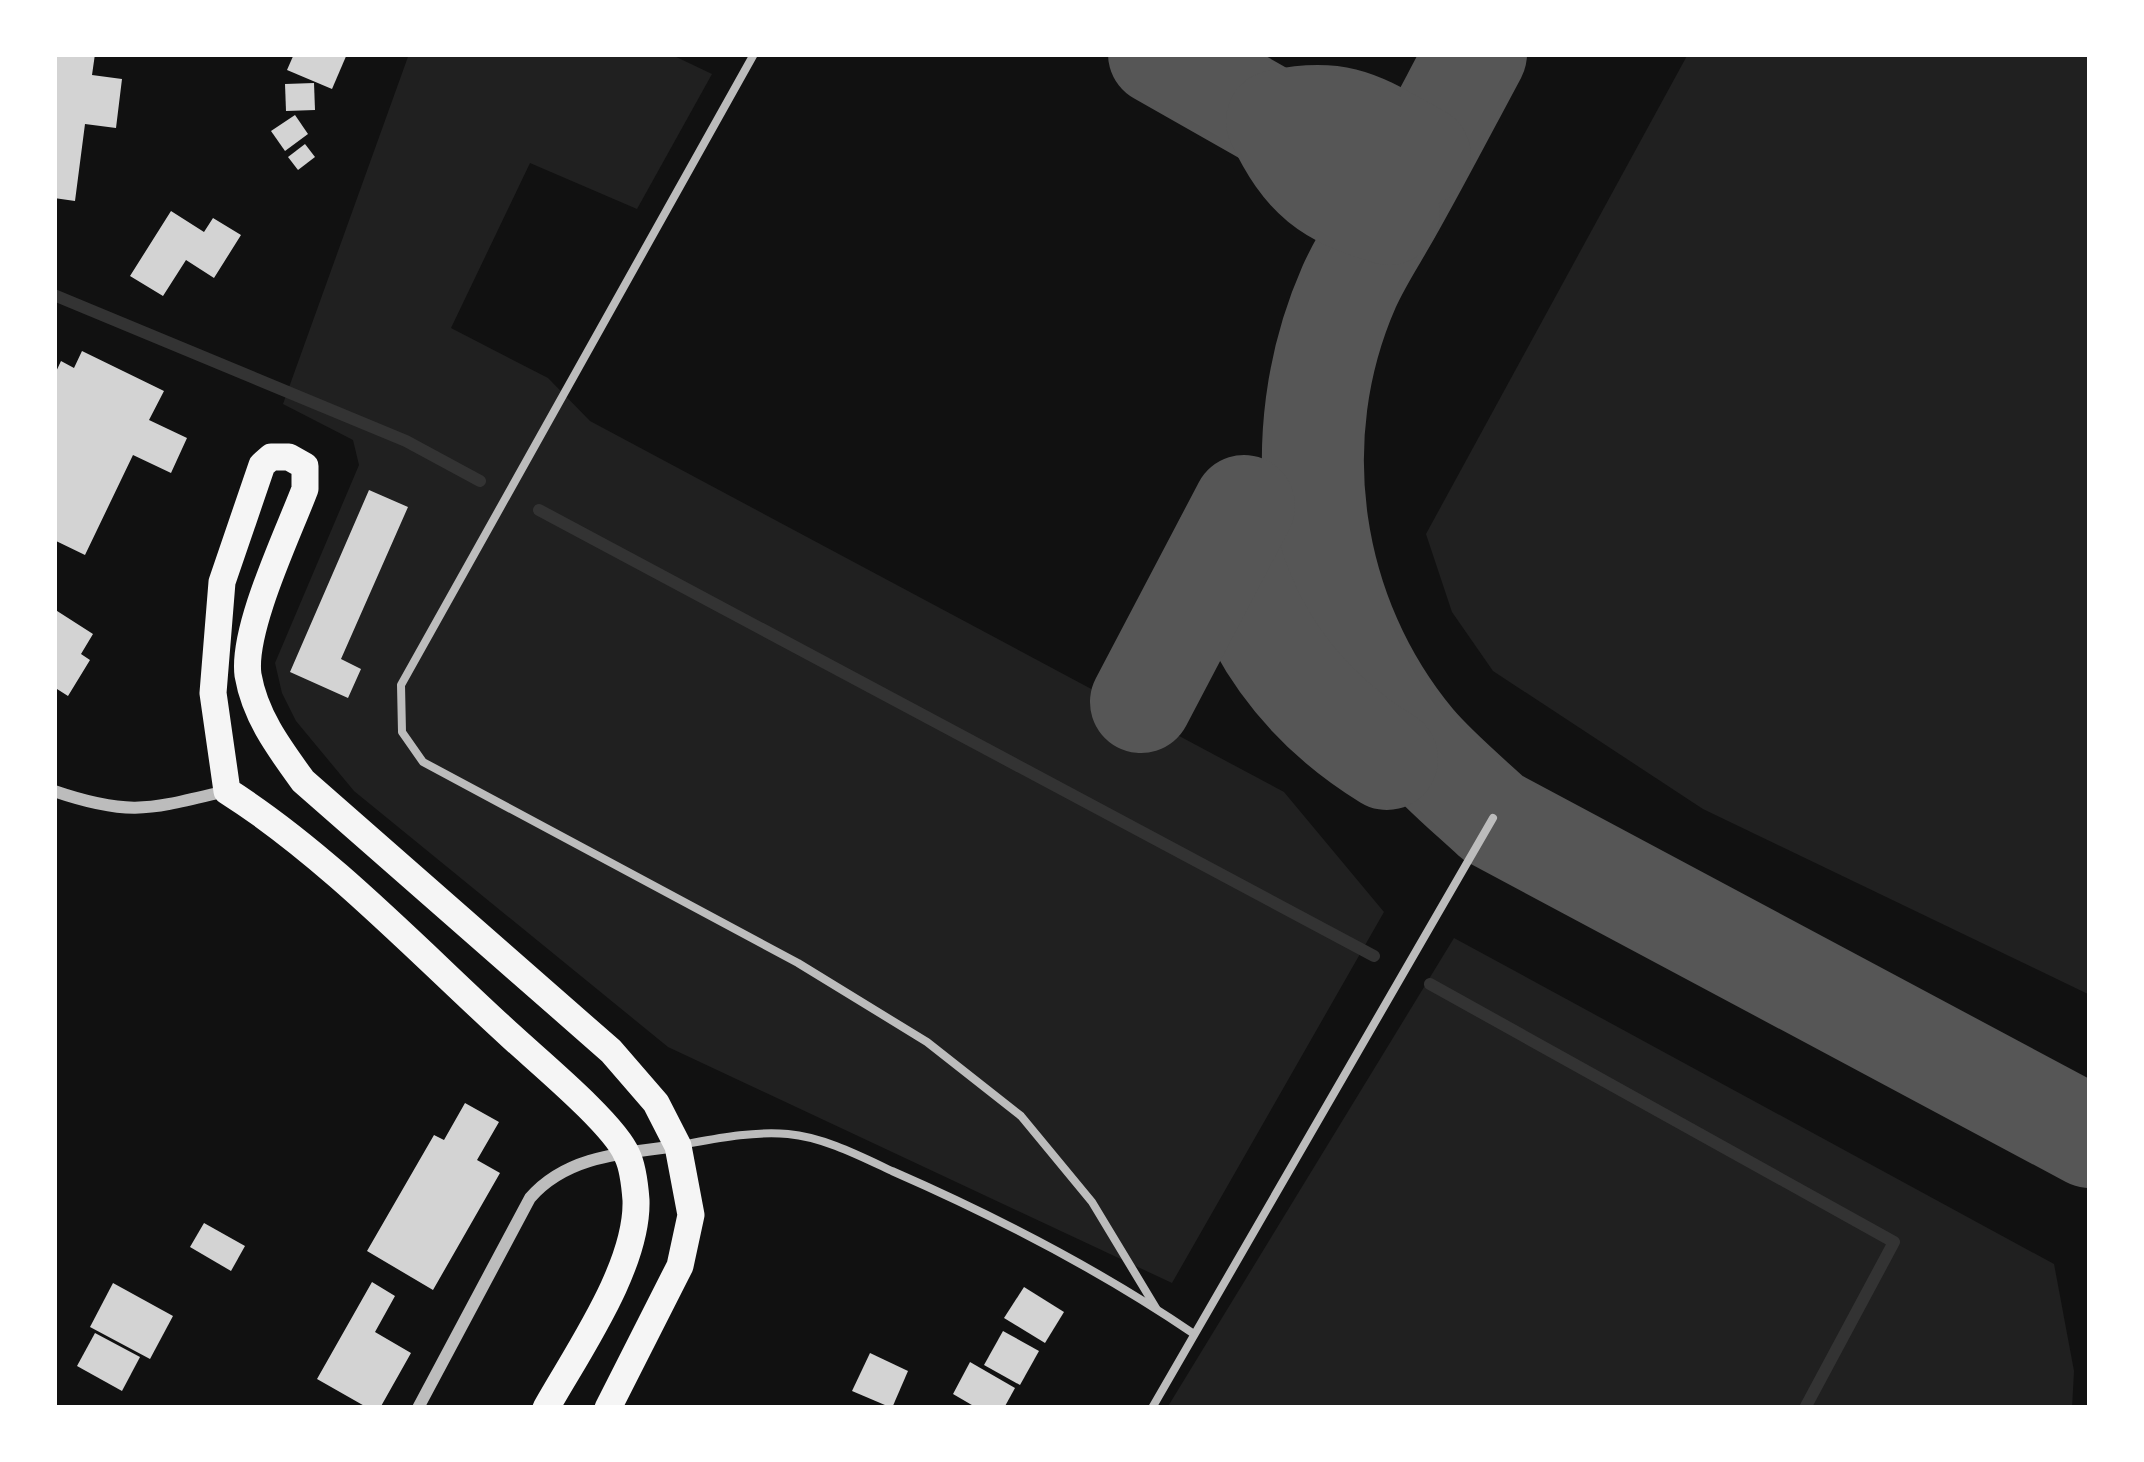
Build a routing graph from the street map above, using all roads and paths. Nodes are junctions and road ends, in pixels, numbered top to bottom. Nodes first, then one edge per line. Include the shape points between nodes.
1 (754, 54) edge
2 (54, 791) edge
3 (227, 791) junction
4 (1493, 818) dead end
5 (399, 865) junction
6 (371, 909) junction
7 (678, 1146) junction
8 (627, 1153) junction
9 (1156, 1308) junction
10 (1194, 1334) junction
11 (418, 1408) edge
12 (546, 1408) edge
13 (608, 1408) edge
14 (1152, 1408) edge

1 - 9 lane via 401,685 402,732 423,762 798,963 927,1042 1021,1117 1092,1202
2 - 3 street via 105,809 152,809
3 - 5 highway via 213,693 222,582 262,465 289,457 305,466 305,489 258,611 247,670 269,735 303,781
3 - 6 highway
4 - 10 lane
5 - 6 highway
5 - 7 highway via 611,1051 656,1103
6 - 8 highway via 577,1096
7 - 8 street
7 - 9 lane via 743,1135 819,1141 953,1198
7 - 13 highway via 691,1216 680,1266
8 - 11 street via 563,1169 530,1198
8 - 12 highway via 634,1238
9 - 10 lane
10 - 14 lane

